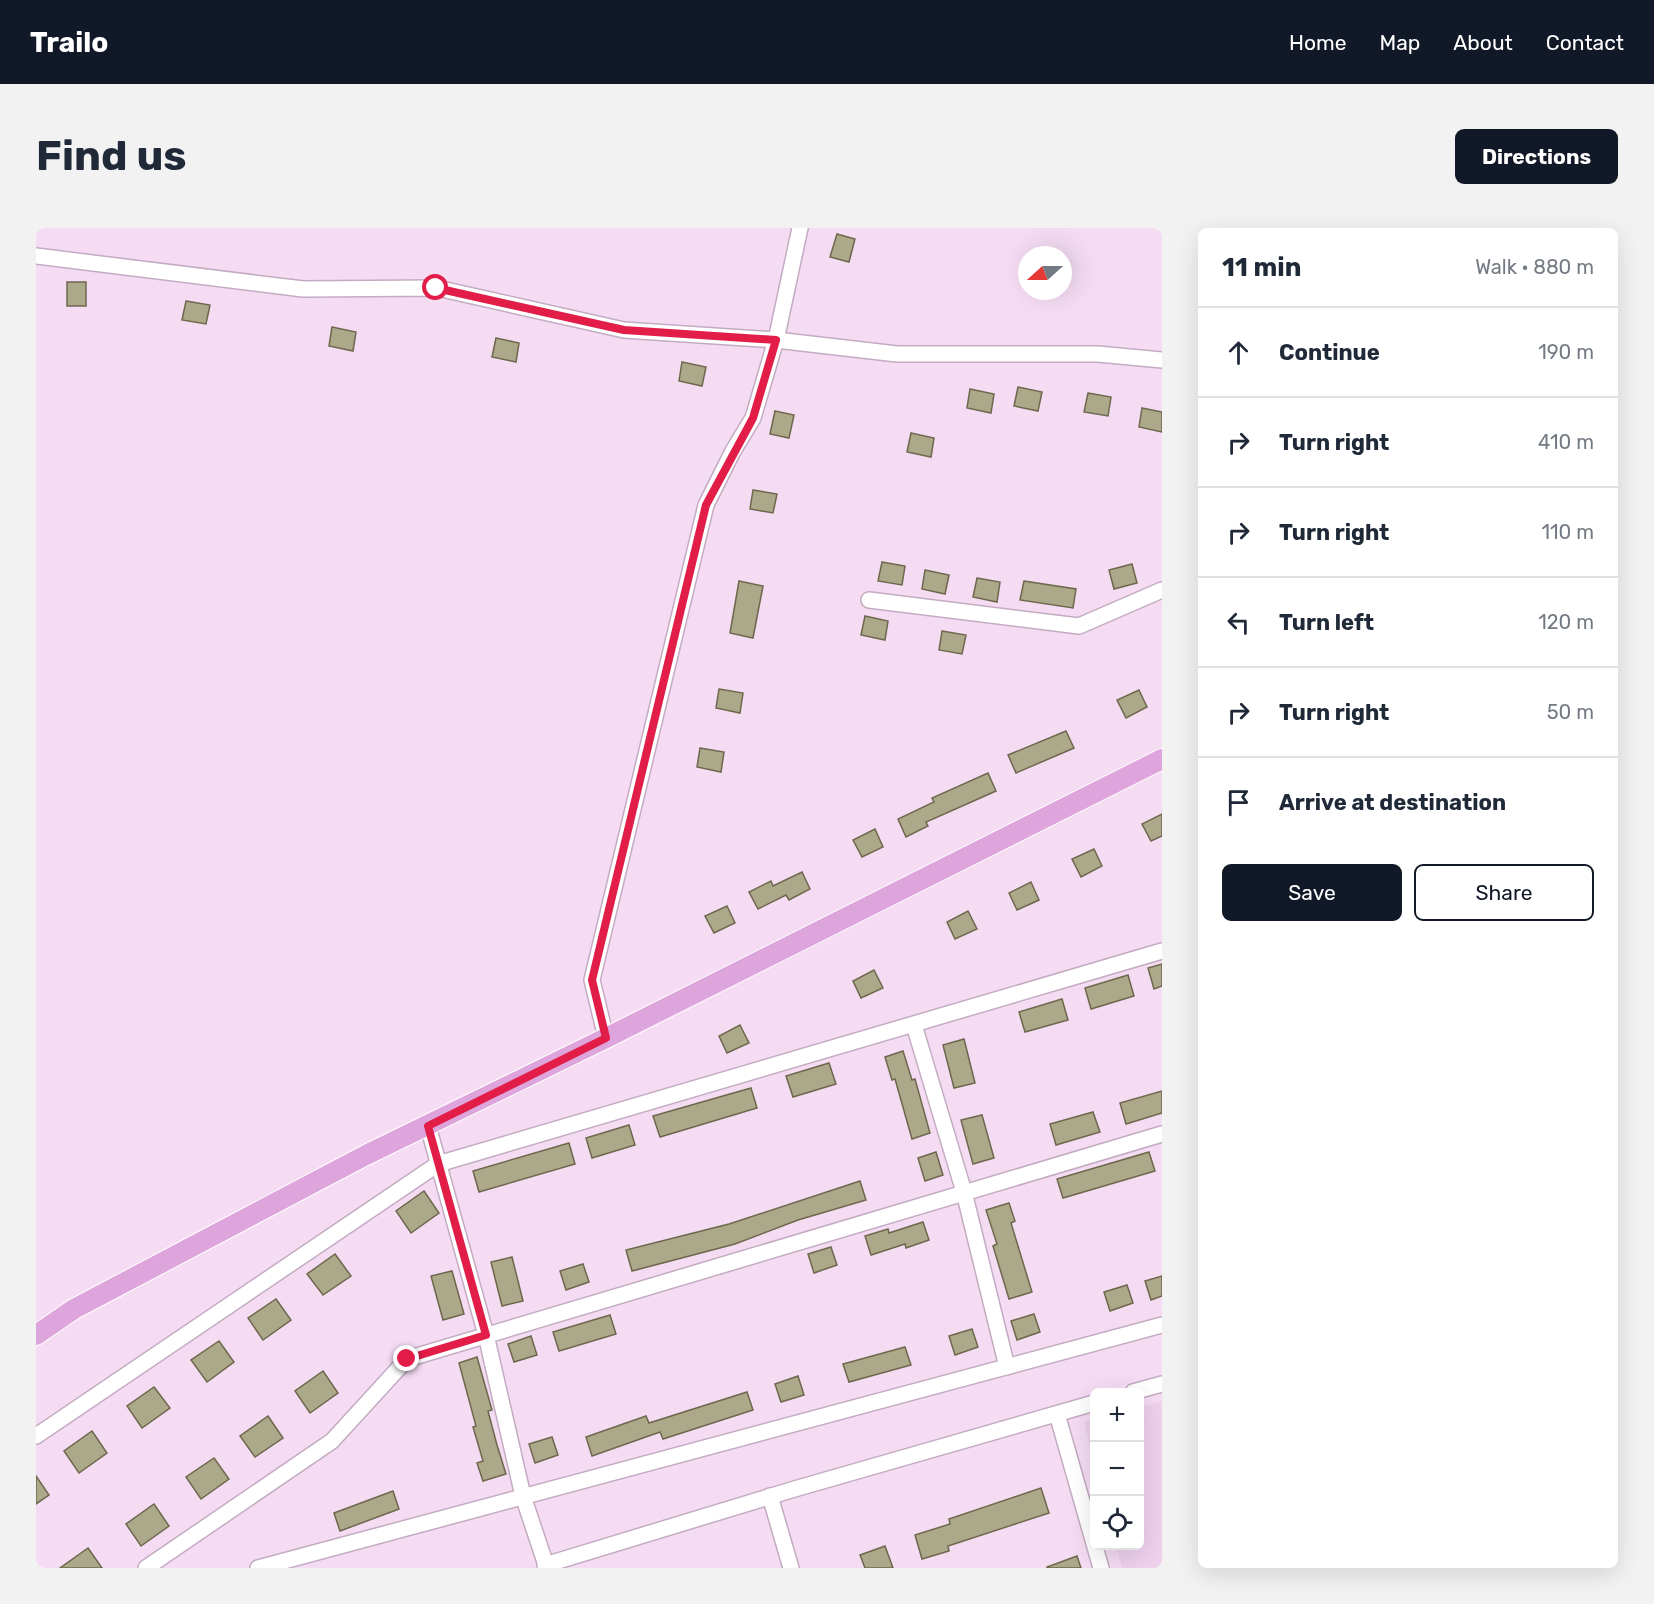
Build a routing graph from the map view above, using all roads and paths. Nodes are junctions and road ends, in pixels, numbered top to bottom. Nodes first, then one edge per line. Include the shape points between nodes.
1 (800, 228) edge
2 (36, 256) edge
3 (776, 340) junction
4 (1162, 360) edge
5 (1162, 590) edge
6 (869, 600) dead end
7 (1162, 759) edge
8 (1162, 951) edge
9 (914, 1025) junction
10 (606, 1038) junction
11 (428, 1126) junction
12 (1162, 1134) edge
13 (438, 1164) junction
14 (964, 1192) junction
15 (1162, 1325) edge
16 (36, 1335) edge
17 (486, 1335) junction
18 (1007, 1367) junction
19 (1162, 1384) edge
20 (1144, 1389) edge
21 (1090, 1404) edge
22 (1057, 1414) junction
23 (36, 1436) edge
24 (523, 1496) junction
25 (770, 1496) junction
26 (546, 1566) edge
27 (146, 1568) edge
28 (258, 1568) edge
29 (791, 1568) edge
30 (1101, 1568) edge

1 - 3 street
2 - 3 street via 303,289 436,288 624,330
3 - 4 street via 897,354 1098,354
3 - 10 street via 753,418 706,505 592,980
5 - 6 street via 1079,626
7 - 10 main road
8 - 9 street
9 - 13 street
9 - 14 street
10 - 11 main road
11 - 13 street
11 - 16 main road via 75,1309
12 - 14 street
13 - 17 street
13 - 23 street
14 - 17 street
14 - 18 street
15 - 18 street
17 - 24 street
17 - 27 street via 407,1359 332,1441
18 - 24 street
19 - 20 street
21 - 22 street
22 - 25 street
22 - 30 street
24 - 26 street
24 - 28 street
25 - 26 street
25 - 29 street

